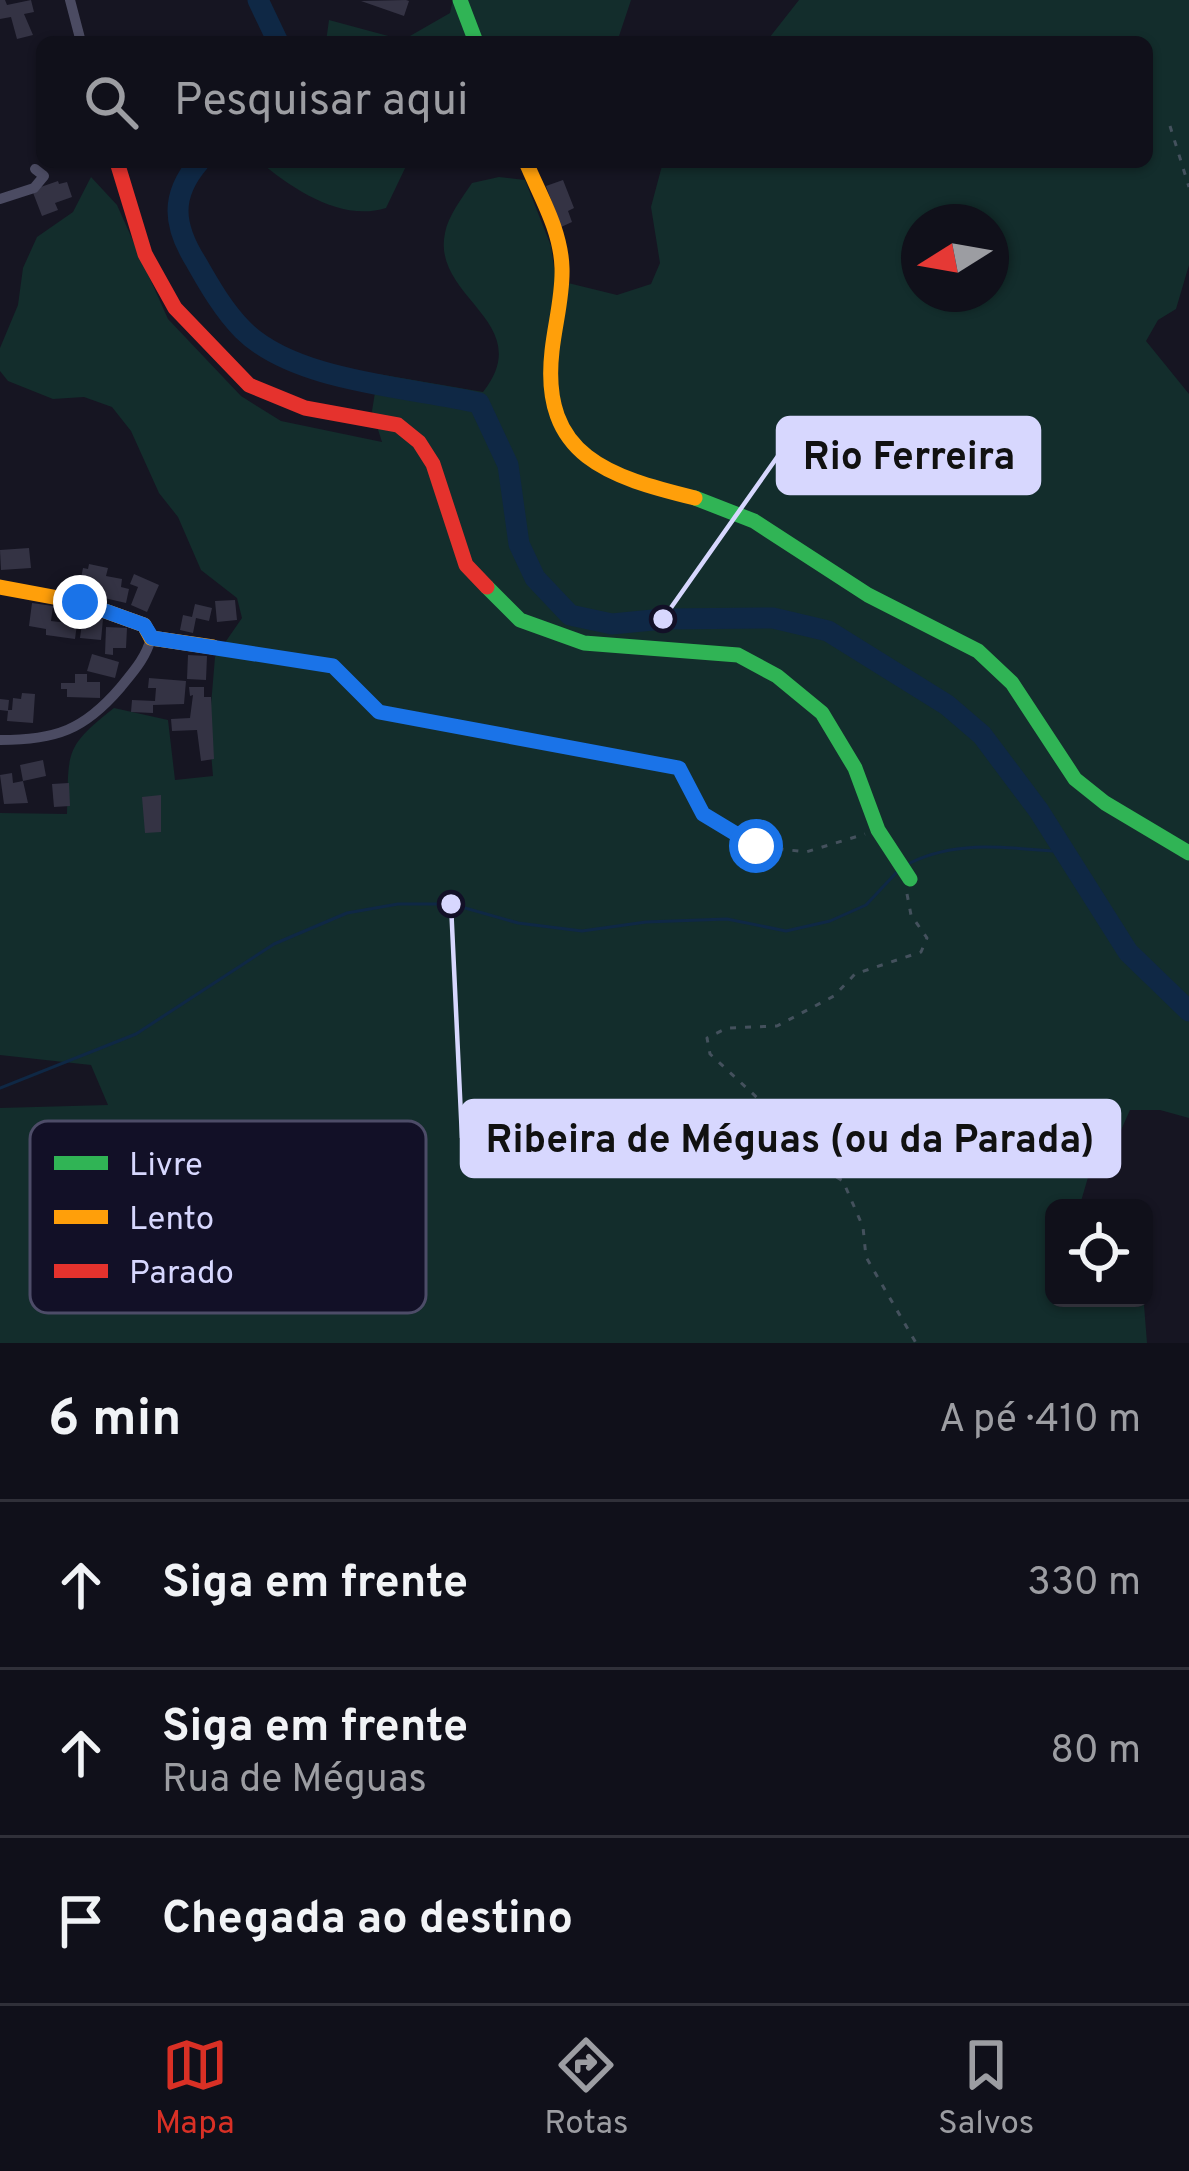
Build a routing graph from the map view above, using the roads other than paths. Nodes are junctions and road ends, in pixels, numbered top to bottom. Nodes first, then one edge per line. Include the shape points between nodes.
1 (70, 0) edge
2 (460, 0) edge
3 (79, 36) edge
4 (474, 36) edge
5 (119, 168) edge
6 (528, 168) edge
7 (35, 169) dead end
8 (0, 199) edge
9 (0, 587) edge
10 (152, 638) junction
11 (213, 647) road end
12 (0, 740) edge
13 (1189, 853) edge
14 (910, 879) road end

1 - 3 street
2 - 4 street
5 - 14 street via 145,254 175,308 249,385 305,408 398,425 419,442 466,566 520,620 584,643 738,655 777,676 822,713
6 - 13 street via 562,263 549,380 568,440 613,474 747,517 989,659 1092,796
7 - 8 street via 44,176 34,188
9 - 10 street via 108,611 144,625
10 - 11 street
10 - 12 street via 134,672 84,725

